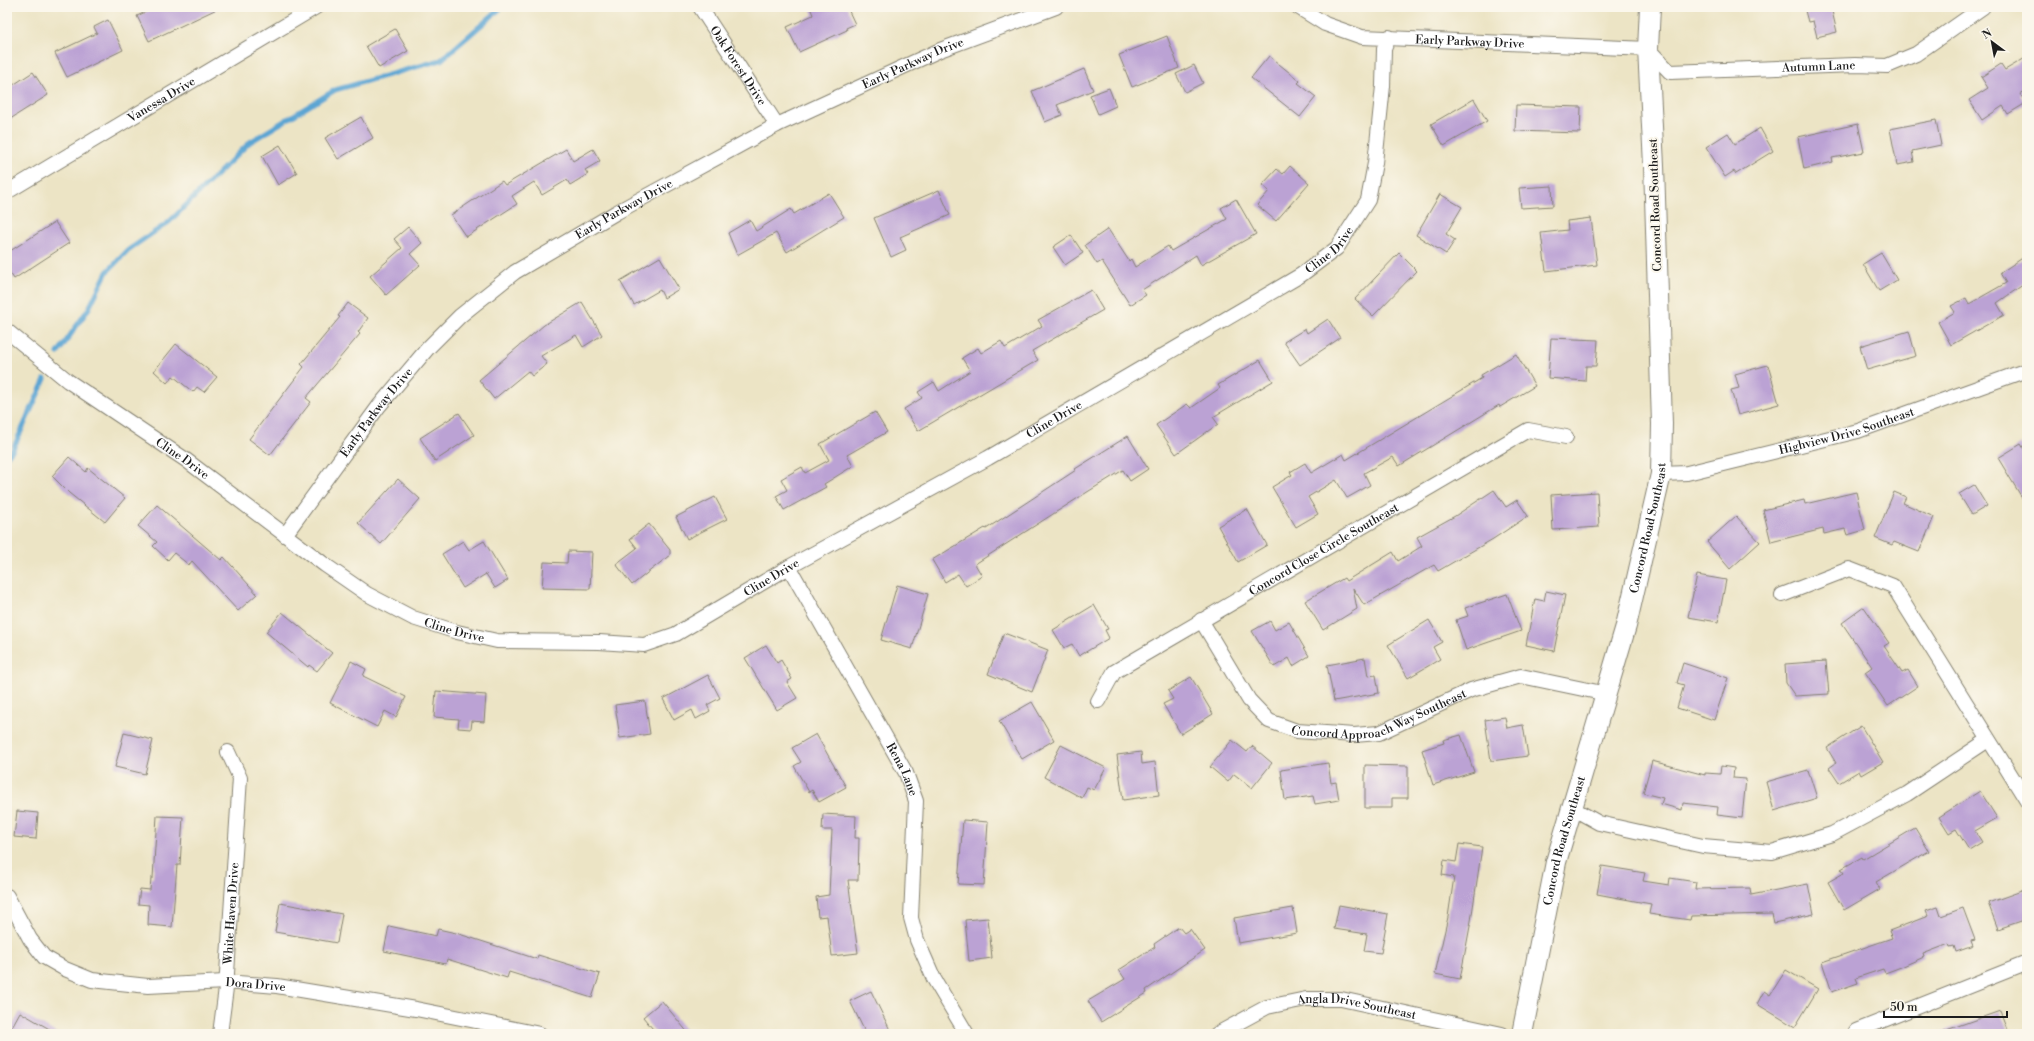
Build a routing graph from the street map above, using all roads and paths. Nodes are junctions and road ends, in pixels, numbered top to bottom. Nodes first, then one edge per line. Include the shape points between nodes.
1 (316, 7) edge
2 (700, 7) edge
3 (1056, 7) edge
4 (1298, 7) edge
5 (1650, 7) edge
6 (1980, 8) edge
7 (1389, 37) junction
8 (1648, 49) junction
9 (777, 125) junction
10 (7, 192) edge
11 (7, 331) edge
12 (2027, 370) edge
13 (1566, 437) dead end
14 (1661, 474) junction
15 (285, 535) junction
16 (789, 567) junction
17 (1782, 595) dead end
18 (1201, 620) junction
19 (1607, 694) junction
20 (1098, 701) dead end
21 (1988, 740) junction
22 (228, 752) dead end
23 (2027, 801) edge
24 (1572, 808) junction
25 (7, 896) edge
26 (2027, 963) edge
27 (225, 982) junction
28 (1856, 1031) dead end
29 (220, 1034) edge
30 (540, 1034) edge
31 (967, 1034) edge
32 (1217, 1034) edge
33 (1502, 1034) edge
34 (1522, 1034) edge

1 - 10 street, Vanessa Drive
2 - 9 street, Oak Forest Drive
3 - 9 street, Early Parkway Drive via 940,50
4 - 7 street, Early Parkway Drive via 1325,24 1362,37
5 - 8 street, Concord Road Southeast
6 - 8 street, Autumn Lane via 1916,54 1887,66 1670,72
7 - 8 street, Early Parkway Drive
7 - 16 street, Cline Drive via 1384,50 1384,86 1376,163 1368,200 1337,248 1301,274 988,458
8 - 14 street, Concord Road Southeast via 1662,424
9 - 15 street, Early Parkway Drive via 617,212 515,272 460,316 428,348 379,406
11 - 15 street, Cline Drive via 68,381 186,460
12 - 14 street, Highview Drive Southeast via 1858,431 1687,473
13 - 18 street, Concord Close Circle Southeast via 1528,430
14 - 19 street, Concord Road Southeast via 1626,626
15 - 16 street, Cline Drive via 367,594 413,618 456,632 497,641 644,645 676,634
16 - 31 street, Rena Lane via 906,773 916,802 911,918 917,940 934,979
17 - 21 street via 1849,569 1892,586
18 - 19 street, Concord Approach Way Southeast via 1249,700 1269,721 1297,731 1354,735 1379,733 1471,690 1521,676
18 - 20 street, Concord Close Circle Southeast via 1114,672
19 - 24 street, Concord Road Southeast
21 - 23 street
21 - 24 street via 1907,794 1832,834 1772,852 1703,846 1599,823
22 - 27 street, White Haven Drive via 240,778
24 - 34 street, Concord Road Southeast via 1556,862
25 - 27 street, Dora Drive via 30,939 44,957 64,969 92,980 148,986
26 - 28 street
27 - 29 street, White Haven Drive
27 - 30 street, Dora Drive via 278,986 416,1009
32 - 33 street, Angla Drive Southeast via 1267,1007 1306,999 1340,999

